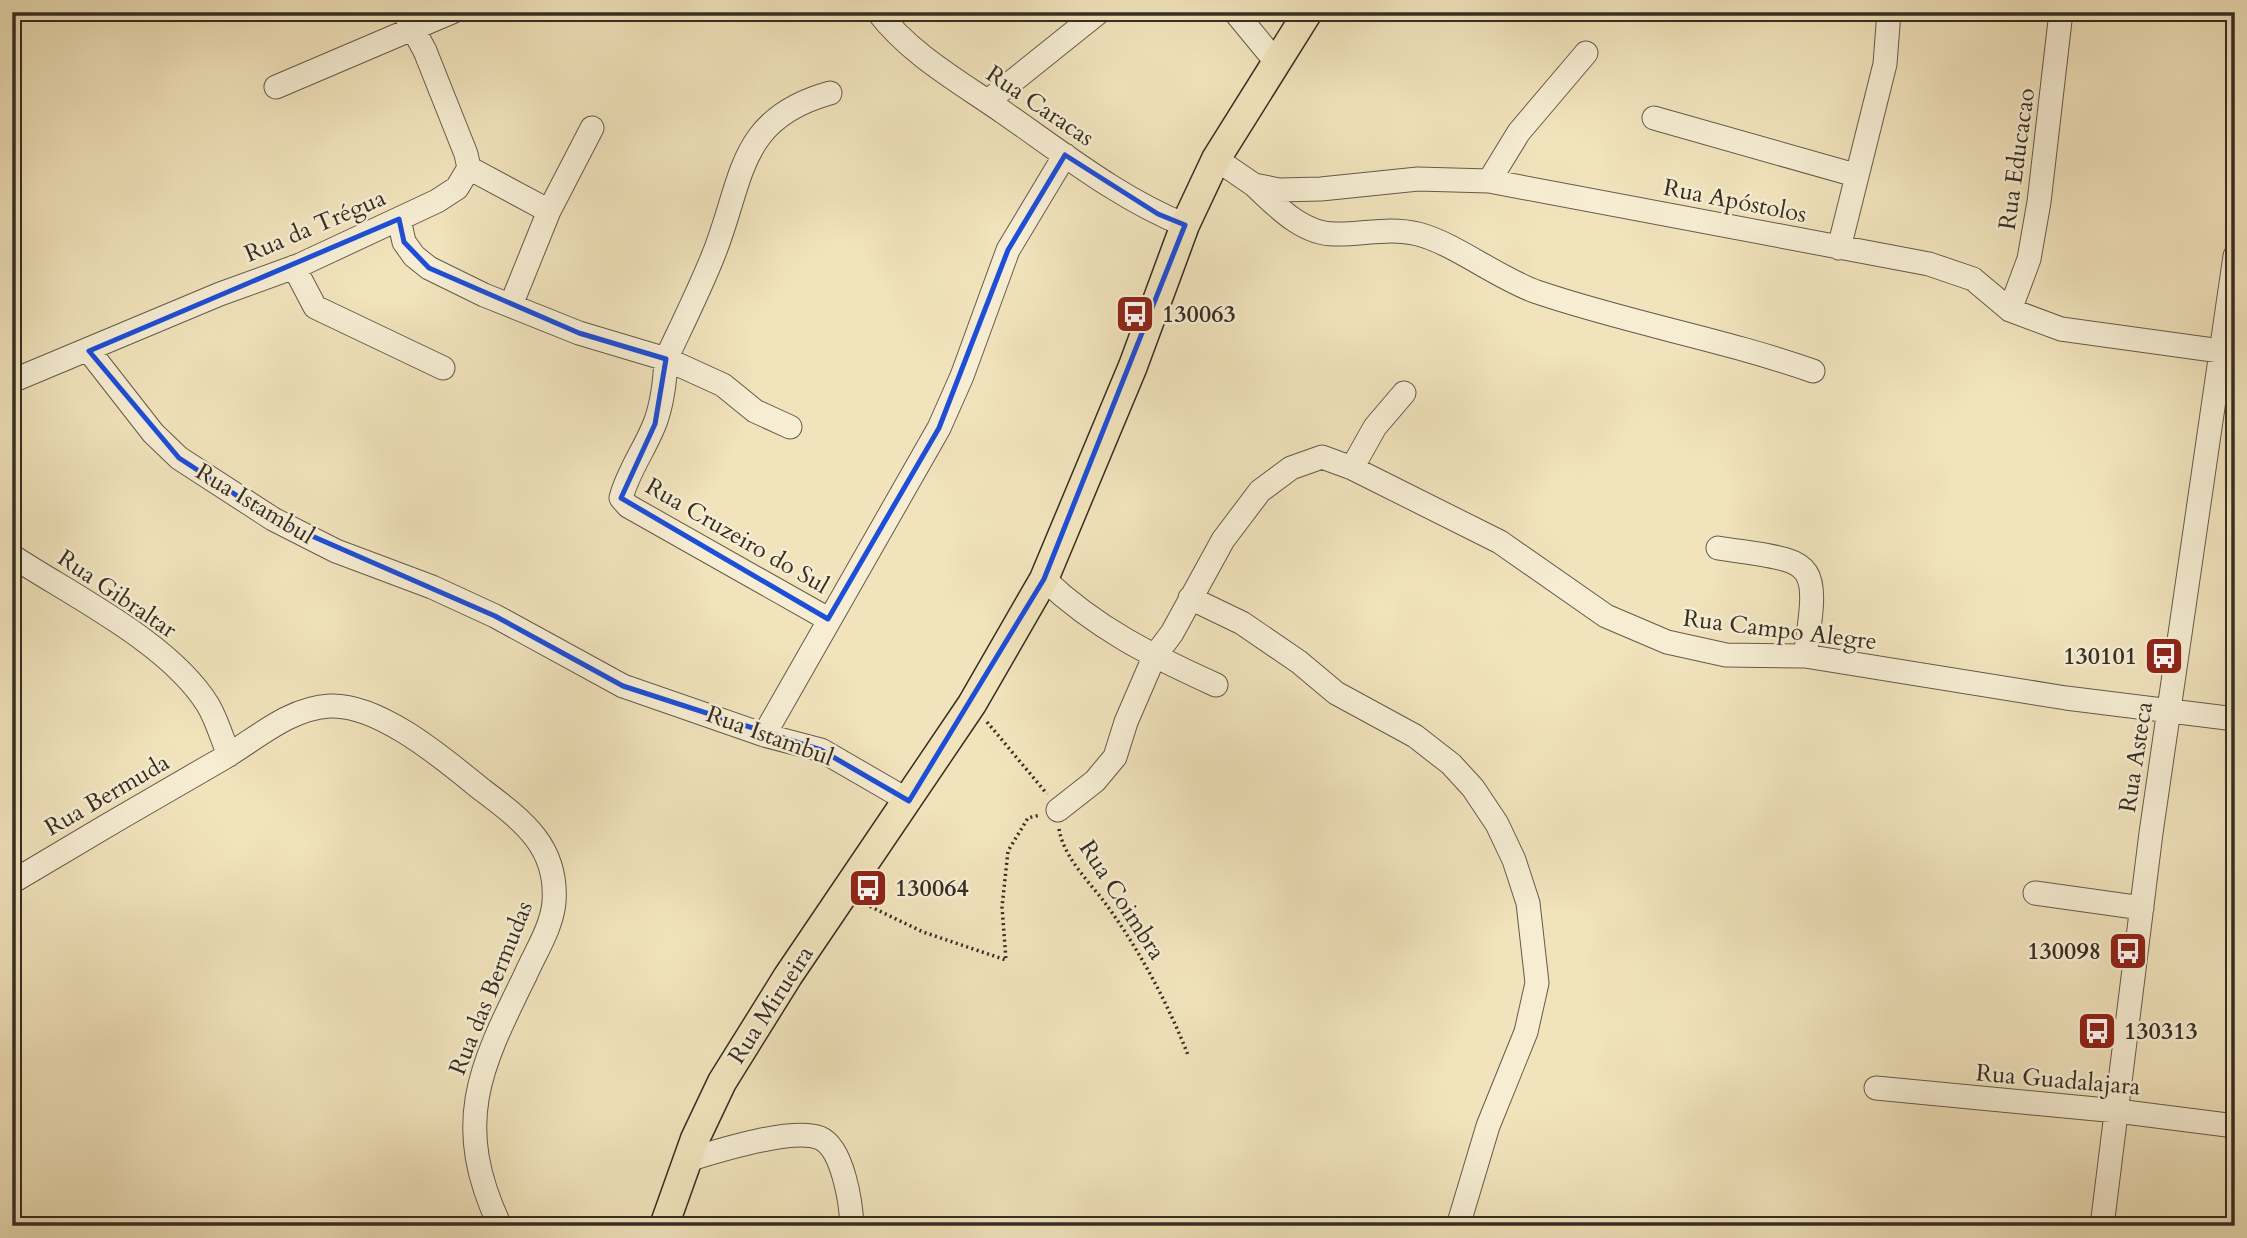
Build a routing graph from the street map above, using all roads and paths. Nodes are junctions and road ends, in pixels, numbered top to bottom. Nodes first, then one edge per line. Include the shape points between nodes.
1 (453, 12) edge
2 (878, 12) edge
3 (1099, 12) edge
4 (1235, 12) edge
5 (1308, 12) edge
6 (1889, 12) edge
7 (2060, 12) edge
8 (409, 20) edge
9 (1586, 53) dead end
10 (1277, 63) junction
11 (276, 87) dead end
12 (830, 93) dead end
13 (988, 101) junction
14 (1654, 118) dead end
15 (592, 128) dead end
16 (1065, 155) junction
17 (1216, 159) junction
18 (469, 168) junction
19 (1855, 175) junction
20 (1489, 181) junction
21 (1254, 185) junction
22 (549, 211) junction
23 (399, 219) junction
24 (1185, 225) junction
25 (1839, 248) junction
26 (2235, 256) edge
27 (294, 267) junction
28 (512, 305) junction
29 (2010, 310) junction
30 (89, 351) junction
31 (2227, 352) edge
32 (666, 359) junction
33 (443, 368) dead end
34 (1813, 371) dead end
35 (12, 382) edge
36 (1404, 393) dead end
37 (790, 427) dead end
38 (1352, 468) junction
39 (1718, 548) dead end
40 (12, 556) edge
41 (1044, 579) junction
42 (1190, 598) junction
43 (828, 619) junction
44 (1805, 656) junction
45 (1154, 657) junction
46 (1216, 684) dead end
47 (972, 704) junction
48 (2170, 712) junction
49 (2235, 719) edge
50 (764, 735) junction
51 (229, 755) junction
52 (909, 802) junction
53 (1058, 810) junction
54 (12, 882) edge
55 (2035, 893) dead end
56 (845, 895) junction
57 (2142, 908) junction
58 (1188, 1055) dead end
59 (1876, 1088) dead end
60 (2116, 1111) junction
61 (2235, 1126) edge
62 (688, 1160) junction
63 (500, 1226) edge
64 (664, 1226) edge
65 (852, 1226) edge
66 (1458, 1226) edge
67 (2102, 1226) edge

1 - 8 street
2 - 13 street, Rua Caracas via 920,54
3 - 13 street
4 - 10 street
5 - 10 main road
6 - 19 street via 1885,64
7 - 29 street, Rua Educacao via 2039,202 2029,259
8 - 11 street
8 - 18 street
9 - 20 street via 1519,132
10 - 17 main road
12 - 32 street via 788,109 753,144 713,255
13 - 16 street, Rua Caracas
14 - 19 street
15 - 22 street
16 - 24 street, Rua Caracas via 1158,214
16 - 43 street via 1008,250 939,428
17 - 21 street, Rua Apóstolos
17 - 24 main road
18 - 22 street
18 - 23 street, Rua da Trégua via 457,188
19 - 25 street
20 - 21 street, Rua Apóstolos via 1418,179 1321,190
20 - 25 street, Rua Apóstolos
21 - 34 street via 1284,214 1311,228 1336,235 1362,231 1419,234 1521,286
22 - 28 street
23 - 27 street, Rua da Trégua
23 - 28 street via 404,242 429,268
24 - 41 main road via 1133,366
25 - 29 street, Rua Apóstolos via 1929,264 1973,279
26 - 31 street, Rua Asteca
27 - 30 street, Rua da Trégua
27 - 33 street via 315,307
28 - 32 street via 579,333
29 - 31 street, Rua Apóstolos via 2061,329
30 - 35 street, Rua da Trégua
30 - 50 street, Rua Istambul via 153,433 179,458 273,519 336,551 495,616 623,686
31 - 48 street, Rua Asteca
32 - 37 street via 723,386 755,411
32 - 43 street, Rua Cruzeiro do Sul via 655,424 621,498
36 - 38 street via 1375,427
38 - 42 street, Rua Campo Alegre via 1322,457 1291,468 1260,491 1223,540
38 - 44 street, Rua Campo Alegre via 1500,542 1606,616 1667,642 1726,655
39 - 44 street via 1789,559 1808,571 1814,587
40 - 51 street, Rua Gibraltar via 126,627 171,662 208,705
41 - 45 street via 1114,636
41 - 47 main road
42 - 45 street
42 - 66 street via 1242,623 1336,693 1415,737 1451,764 1497,824 1514,860 1528,903 1537,983 1526,1032 1488,1126
43 - 50 street
44 - 48 street, Rua Campo Alegre
45 - 46 street
45 - 53 street via 1115,757 1095,781
47 - 52 main road
47 - 53 path, Rua Coimbra
48 - 49 street, Rua Campo Alegre
48 - 57 street, Rua Asteca
50 - 52 street, Rua Istambul via 821,750
51 - 54 street, Rua Bermuda
51 - 63 street, Rua das Bermudas via 266,729 300,713 331,706 365,712 400,729 478,786 522,821 543,847 554,872 554,905 490,1051 479,1081 473,1121 476,1158
52 - 56 main road, Rua Mirueira
53 - 56 path via 1028,818 1009,851 1002,907 1006,960 923,932
53 - 58 path, Rua Coimbra via 1059,833 1074,862 1108,906 1158,989
55 - 57 street
56 - 62 main road, Rua Mirueira via 722,1082
57 - 60 street, Rua Asteca
59 - 60 street, Rua Guadalajara
60 - 61 street, Rua Guadalajara
60 - 67 street, Rua Asteca
62 - 64 main road, Rua Mirueira
62 - 65 street via 778,1137 819,1138 834,1150

